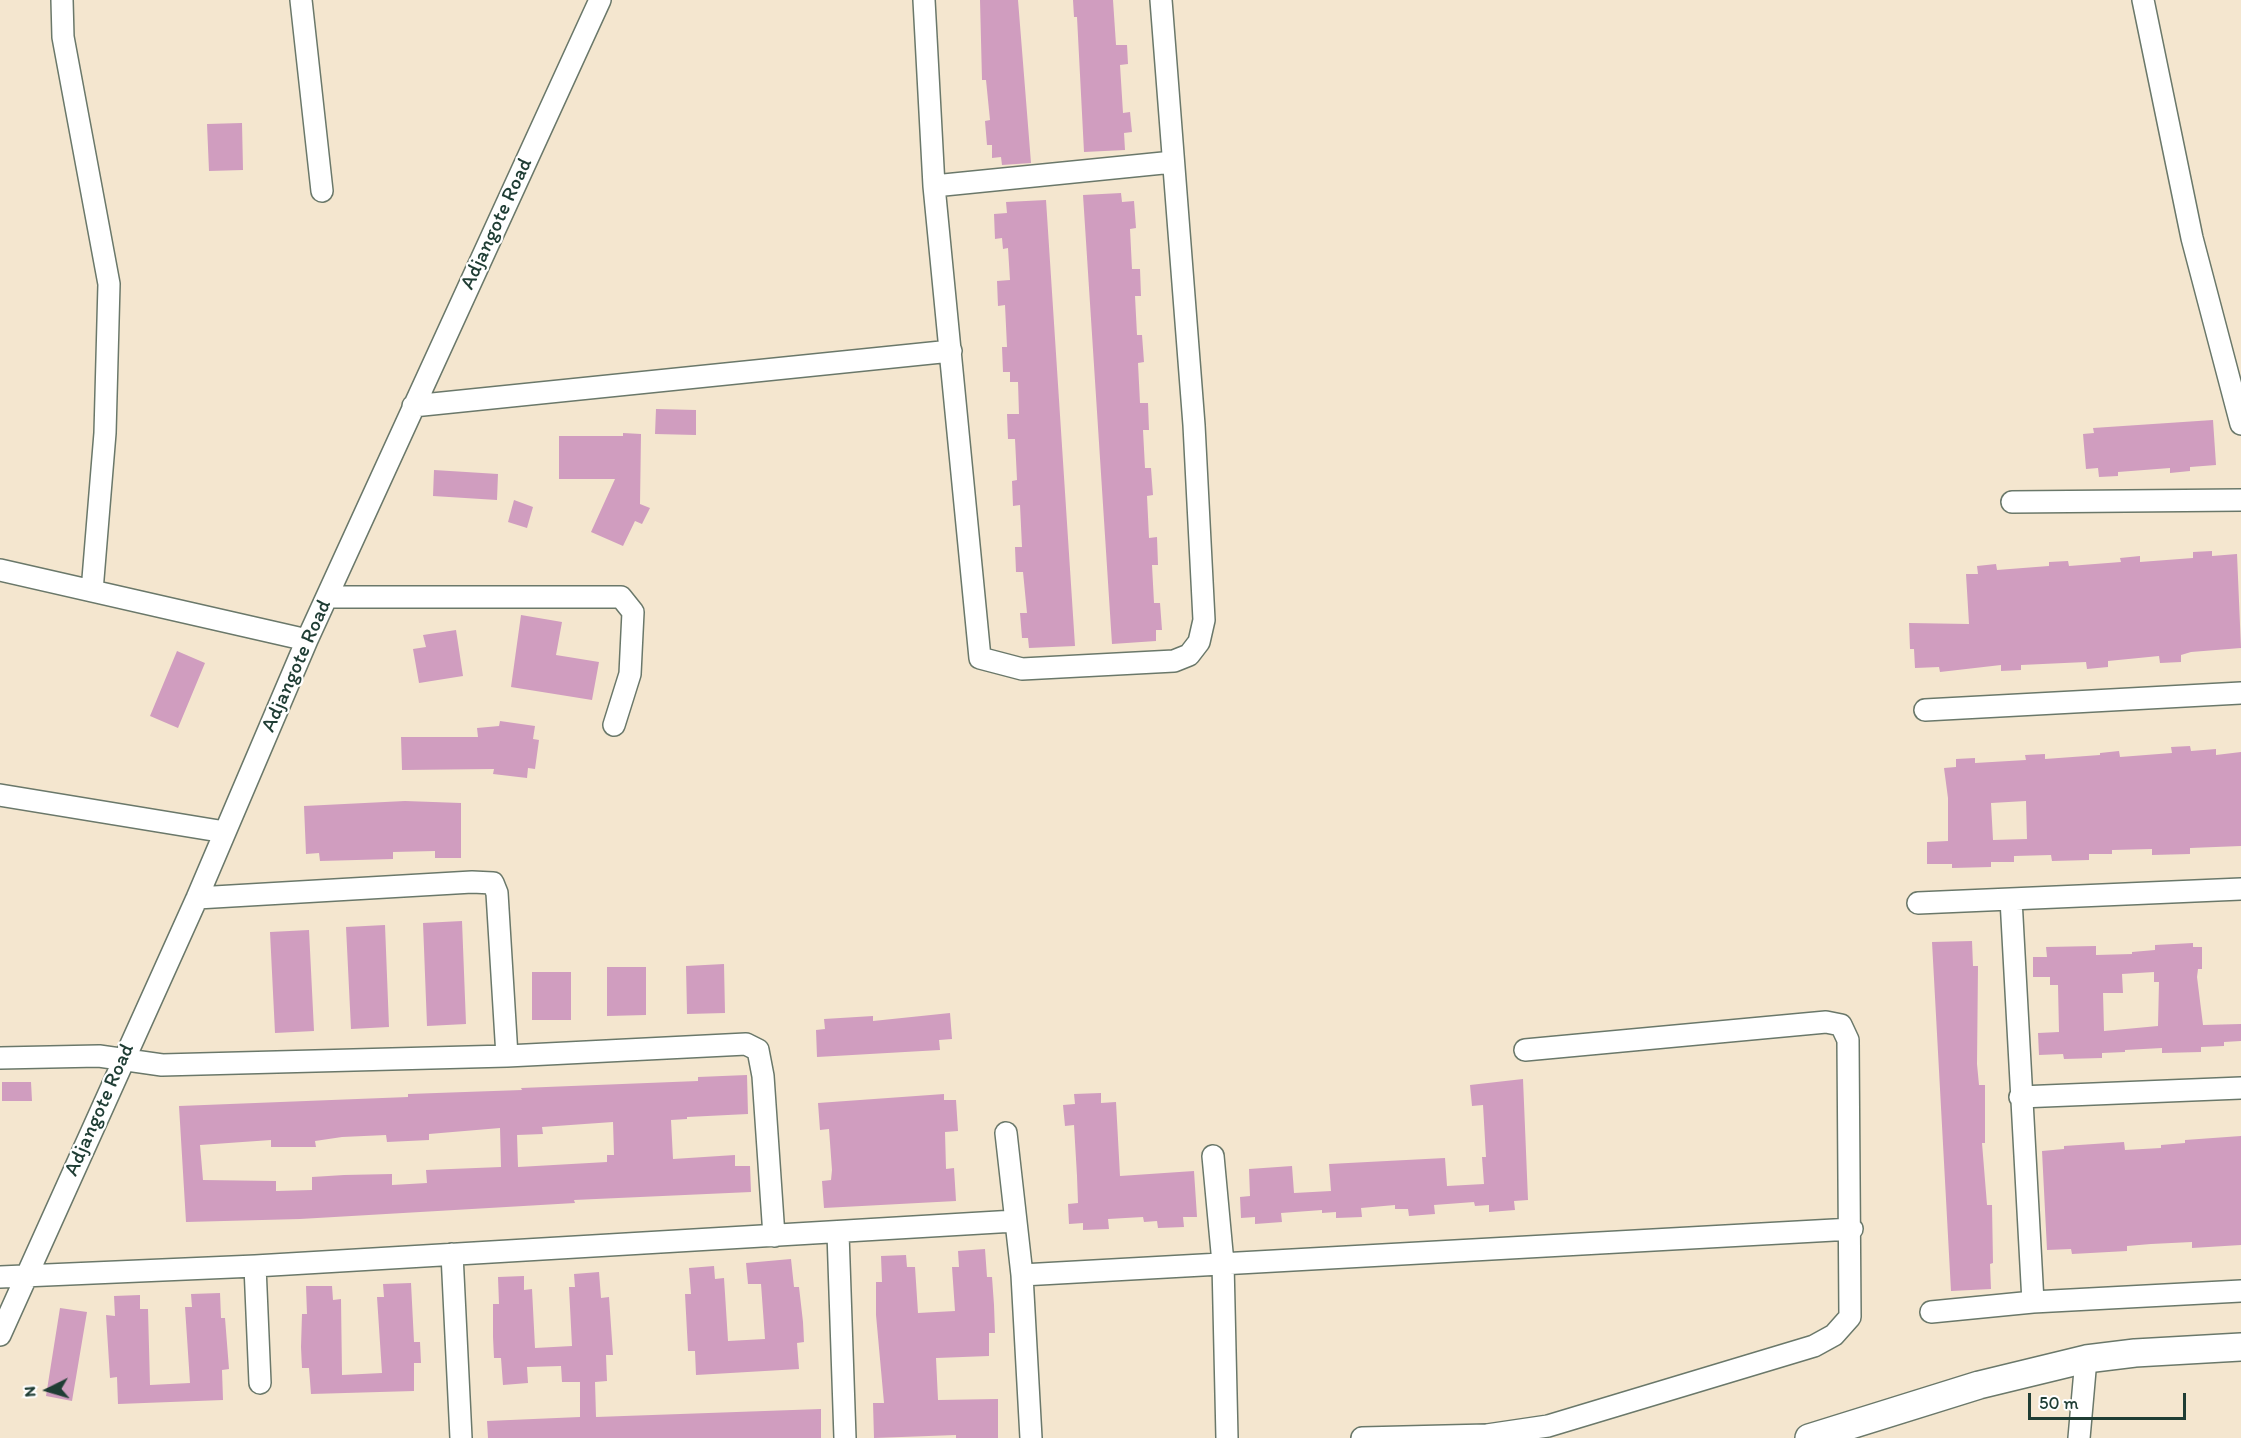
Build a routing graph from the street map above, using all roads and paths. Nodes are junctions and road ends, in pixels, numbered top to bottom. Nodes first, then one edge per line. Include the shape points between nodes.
1 (62, 0) edge
2 (301, 0) edge
3 (600, 0) edge
4 (924, 0) edge
5 (1161, 0) edge
6 (2144, 0) edge
7 (1173, 162) junction
8 (934, 186) junction
9 (322, 191) dead end
10 (951, 351) junction
11 (414, 406) junction
12 (2241, 424) edge
13 (2241, 500) edge
14 (2012, 502) dead end
15 (0, 570) edge
16 (92, 591) junction
17 (327, 597) junction
18 (307, 640) junction
19 (2241, 693) edge
20 (1925, 710) dead end
21 (614, 725) dead end
22 (0, 795) edge
23 (225, 832) junction
24 (2241, 889) edge
25 (197, 898) junction
26 (2011, 899) junction
27 (1918, 903) dead end
28 (1525, 1050) dead end
29 (507, 1056) junction
30 (0, 1058) edge
31 (122, 1059) junction
32 (2241, 1088) edge
33 (2020, 1097) junction
34 (1006, 1133) dead end
35 (1214, 1156) dead end
36 (1015, 1221) junction
37 (1852, 1229) junction
38 (838, 1233) junction
39 (774, 1236) junction
40 (452, 1254) junction
41 (1223, 1263) junction
42 (255, 1266) junction
43 (26, 1275) junction
44 (1022, 1275) junction
45 (0, 1277) edge
46 (2241, 1291) edge
47 (2033, 1302) junction
48 (1931, 1312) dead end
49 (0, 1335) edge
50 (2241, 1347) edge
51 (2086, 1359) junction
52 (260, 1383) dead end
53 (461, 1438) edge
54 (845, 1438) edge
55 (1031, 1438) edge
56 (1227, 1438) edge
57 (1362, 1438) edge
58 (1809, 1438) edge
59 (2079, 1438) edge

1 - 16 street via 63,37 109,284 105,433
2 - 9 street
3 - 11 street, Adjangote Road
4 - 8 street
5 - 7 street
6 - 12 street via 2192,238
7 - 8 street
7 - 10 street via 1194,425 1204,620 1199,642 1189,655 1174,661 1022,669 980,658
8 - 10 street
10 - 11 street
11 - 17 street, Adjangote Road
13 - 14 street
15 - 16 street
16 - 18 street
17 - 18 street, Adjangote Road
17 - 21 street via 621,597 633,612 630,674
18 - 23 street, Adjangote Road
19 - 20 street
22 - 23 street
23 - 25 street, Adjangote Road
24 - 26 street
25 - 29 street via 493,883 497,893
25 - 31 street, Adjangote Road
26 - 27 street
26 - 33 street
28 - 37 street via 1826,1022 1841,1025 1848,1040
29 - 31 street via 162,1065
29 - 39 street via 727,1043 746,1044 758,1050
30 - 31 street
31 - 43 street, Adjangote Road
32 - 33 street
33 - 47 street
34 - 36 street
35 - 41 street
36 - 38 street
36 - 44 street
37 - 41 street
37 - 57 street via 1850,1317 1834,1335 1814,1346 1548,1426 1487,1435
38 - 39 street
38 - 54 street
39 - 40 street
40 - 42 street
40 - 53 street
41 - 44 street
41 - 56 street
42 - 43 street
42 - 52 street
43 - 45 street
43 - 49 street, Adjangote Road
44 - 55 street
46 - 47 street
47 - 48 street
50 - 51 main road
51 - 58 main road via 1979,1386
51 - 59 street

